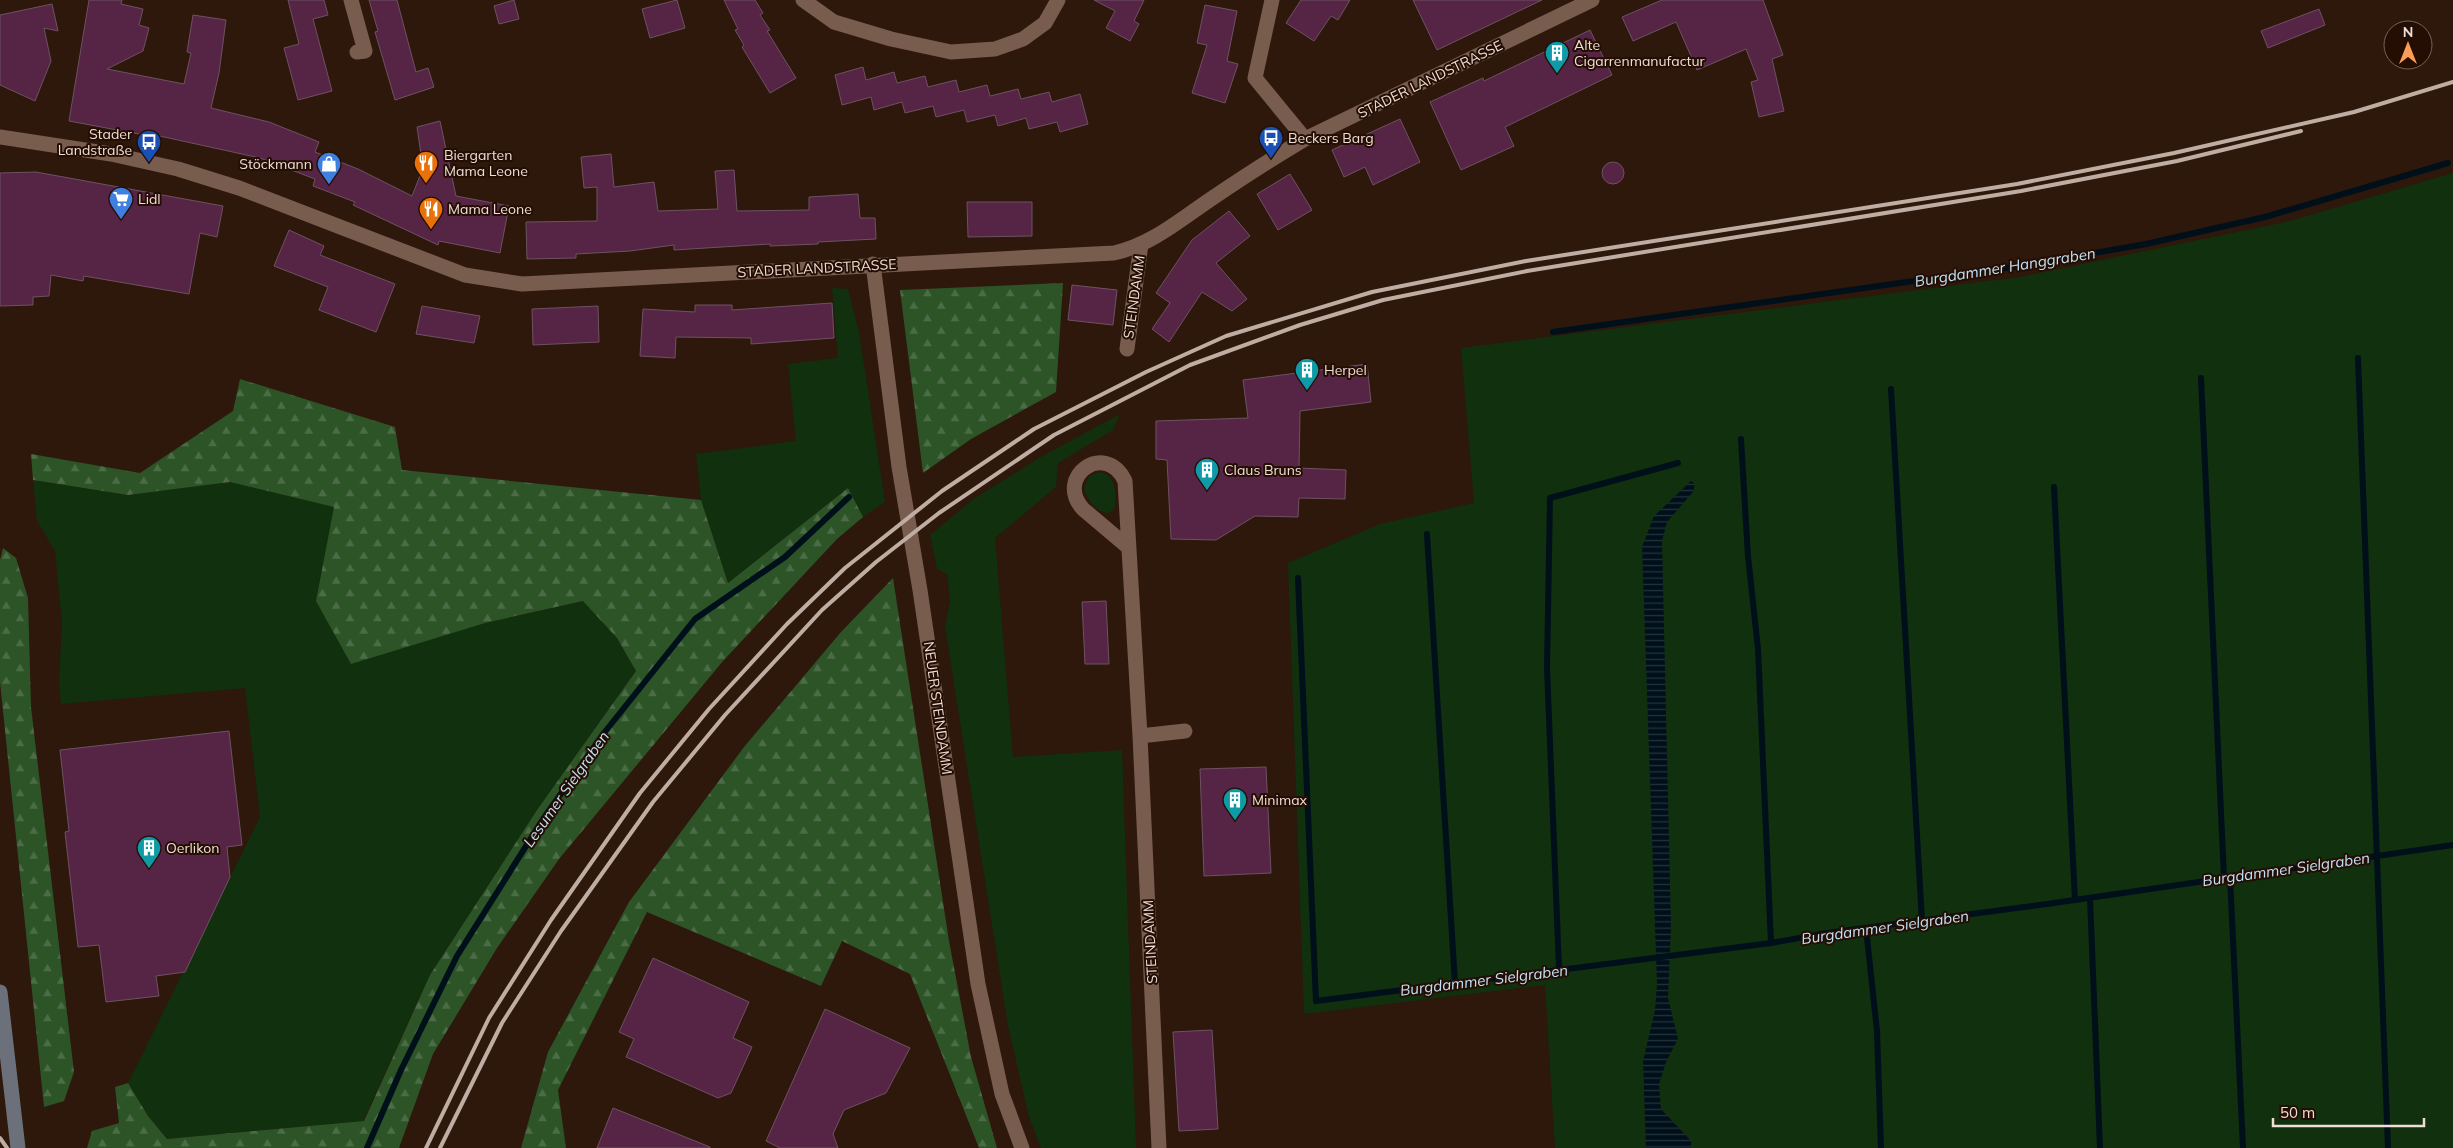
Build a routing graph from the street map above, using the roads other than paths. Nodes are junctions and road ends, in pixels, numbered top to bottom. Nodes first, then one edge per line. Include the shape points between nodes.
1 (352, 0) edge
2 (803, 0) edge
3 (1058, 0) edge
4 (1272, 0) edge
5 (1592, 0) edge
6 (357, 52) dead end
7 (0, 137) edge
8 (1305, 139) junction
9 (1141, 244) junction
10 (873, 264) junction
11 (1126, 349) dead end
12 (1128, 547) junction
13 (1185, 731) dead end
14 (1140, 736) junction
15 (0, 992) edge
16 (18, 1148) edge
17 (1022, 1148) edge
18 (1159, 1148) edge

1 - 6 street via 365,50
2 - 3 street via 834,22 951,52 995,48 1023,39 1045,22
4 - 8 street via 1255,78
5 - 8 street, STADER LANDSTRASSE
7 - 10 street, STADER LANDSTRASSE via 111,154 178,169 238,188 465,275 522,284
8 - 9 street, STADER LANDSTRASSE
9 - 10 street, STADER LANDSTRASSE via 1114,253
9 - 11 street, STEINDAMM
10 - 17 street, NEUER STEINDAMM via 899,467 978,984 1002,1094
12 - 12 street, STEINDAMM via 1125,481 1114,466 1105,463 1088,465 1076,479 1074,492 1077,501
12 - 14 street, STEINDAMM
13 - 14 street
14 - 18 street, STEINDAMM
15 - 16 main road

